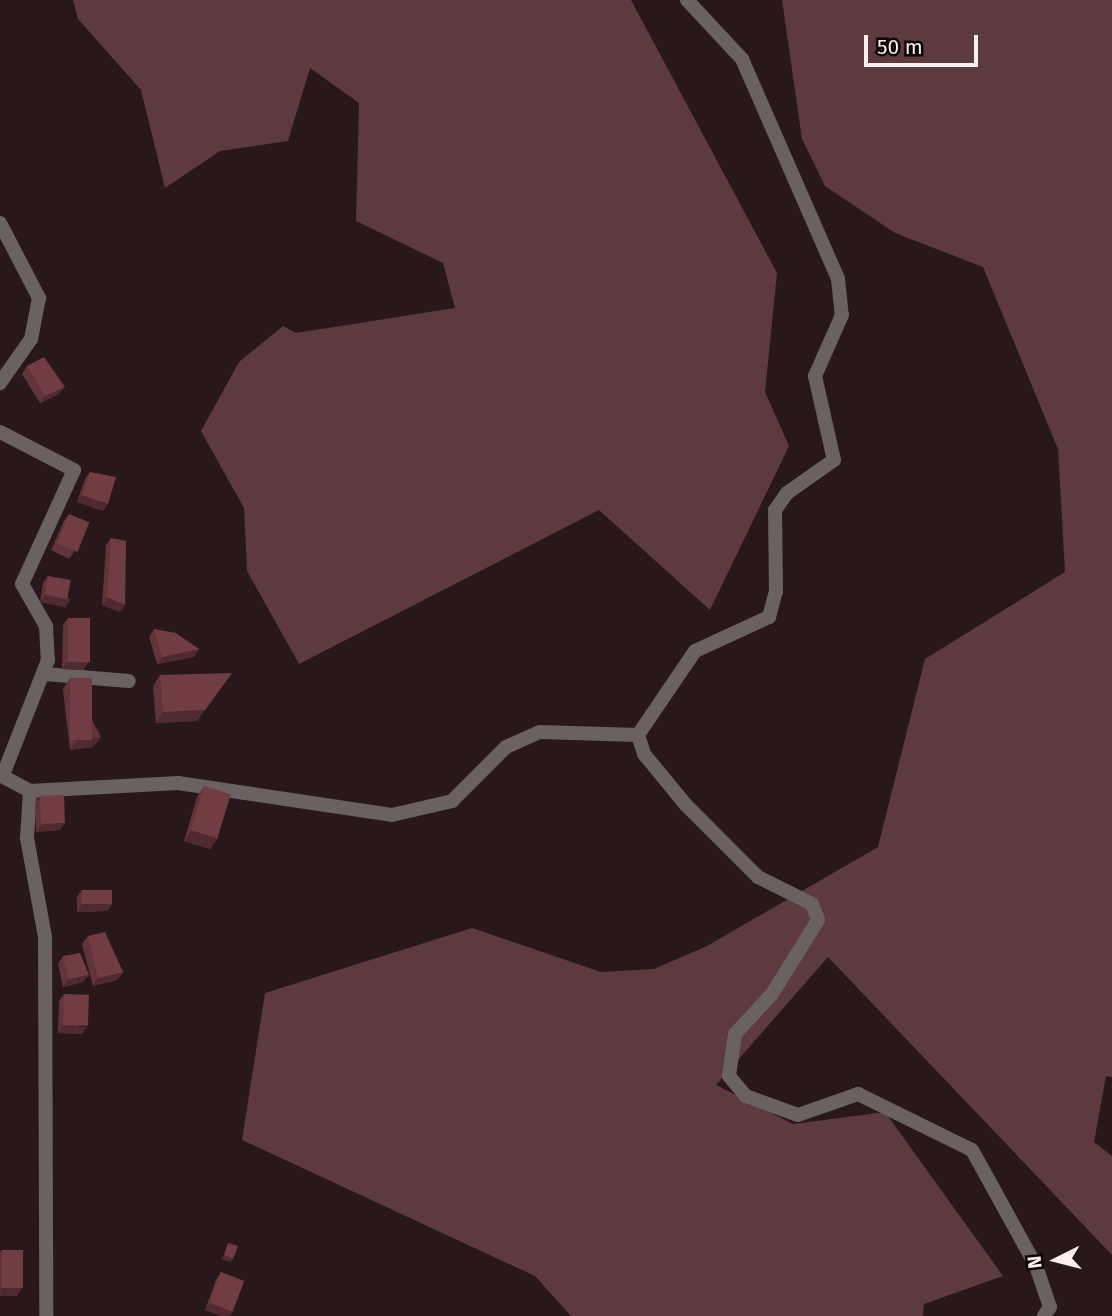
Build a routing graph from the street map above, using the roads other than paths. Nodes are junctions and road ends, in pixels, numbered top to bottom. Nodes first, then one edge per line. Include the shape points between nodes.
1 (687, 0) edge
2 (0, 223) edge
3 (0, 383) edge
4 (0, 432) edge
5 (45, 674) junction
6 (129, 681) dead end
7 (638, 734) junction
8 (2, 775) edge
9 (30, 791) junction
10 (46, 1316) edge
11 (1044, 1316) edge

1 - 7 street via 742,58 838,279 842,316 815,376 834,460 787,493 775,510 776,591 769,617 695,651
2 - 3 street via 39,298 31,339
4 - 5 street via 74,470 66,499 22,584 46,626
5 - 6 street
5 - 8 street
7 - 9 street via 540,732 506,747 452,801 392,815 178,783
7 - 11 street via 643,754 686,805 758,877 812,904 818,920 772,994 734,1034 729,1076 746,1096 798,1115 858,1094 972,1150 1035,1265 1050,1307
8 - 9 street
9 - 10 street via 27,838 46,937

